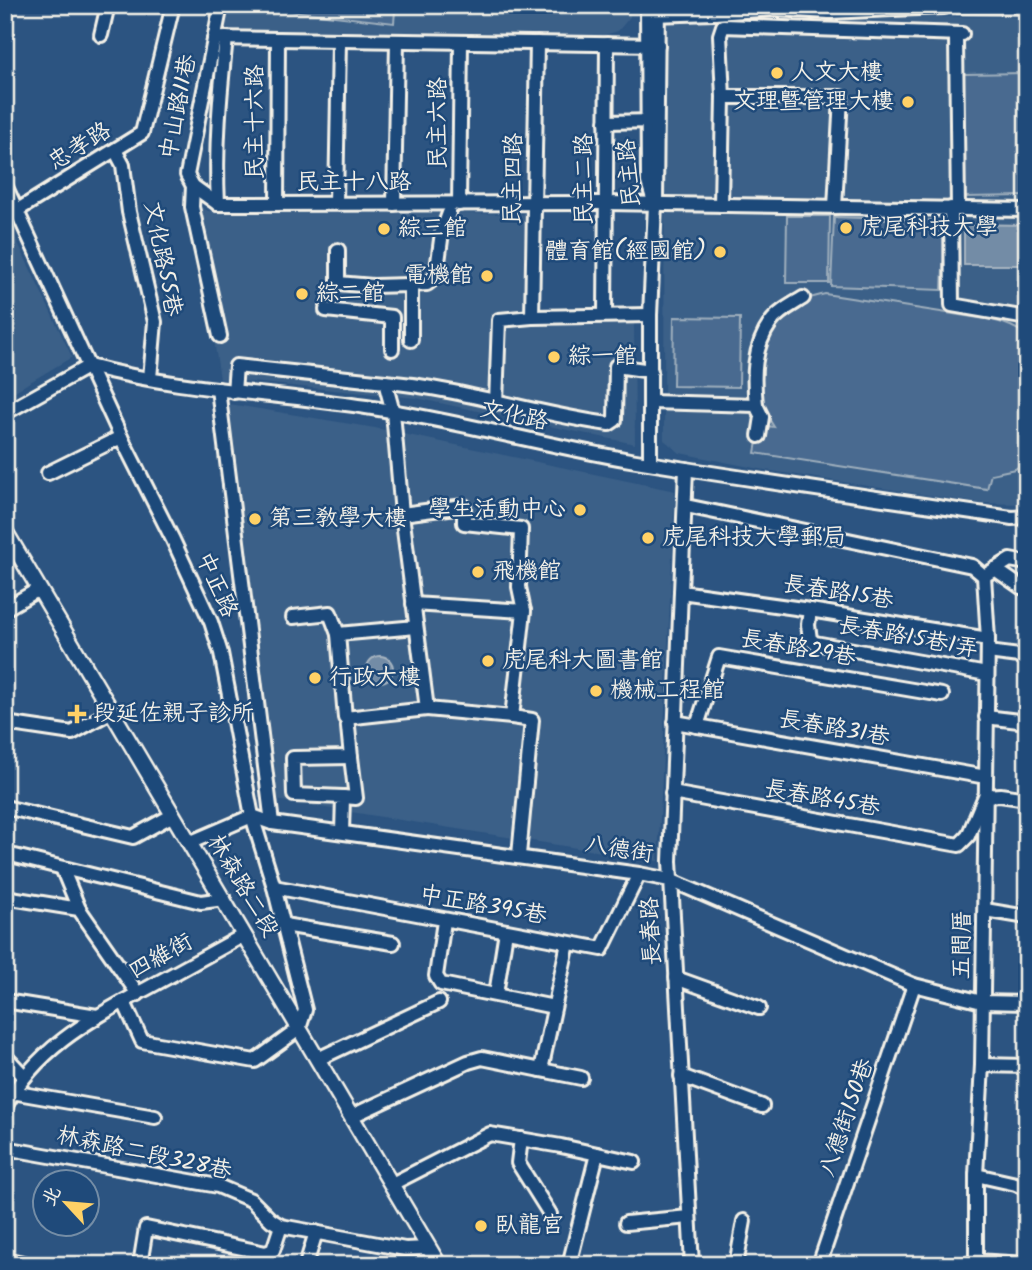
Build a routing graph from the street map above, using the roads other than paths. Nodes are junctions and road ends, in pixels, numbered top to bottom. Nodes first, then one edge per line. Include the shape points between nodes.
1 (108, 5) edge
2 (173, 5) edge
3 (221, 5) edge
4 (944, 5) edge
5 (775, 7) edge
6 (892, 7) edge
7 (714, 9) edge
8 (830, 9) edge
9 (653, 10) edge
10 (101, 35) dead end
11 (220, 38) junction
12 (278, 39) junction
13 (339, 40) junction
14 (397, 41) junction
15 (461, 42) junction
16 (537, 43) junction
17 (607, 44) junction
18 (652, 45) junction
19 (723, 97) junction
20 (606, 122) junction
21 (653, 122) junction
22 (115, 150) junction
23 (5, 185) edge
24 (193, 186) junction
25 (336, 203) junction
26 (534, 203) junction
27 (606, 203) junction
28 (218, 204) junction
29 (277, 204) junction
30 (394, 204) junction
31 (655, 205) junction
32 (721, 205) junction
33 (835, 207) junction
34 (454, 209) junction
35 (955, 209) junction
36 (1027, 210) edge
37 (11, 215) edge
38 (338, 250) dead end
39 (409, 285) junction
40 (803, 299) dead end
41 (326, 310) dead end
42 (605, 314) junction
43 (650, 315) junction
44 (392, 317) junction
45 (532, 317) junction
46 (412, 318) junction
47 (1027, 318) edge
48 (220, 336) dead end
49 (411, 340) dead end
50 (393, 349) dead end
51 (89, 366) junction
52 (651, 371) junction
53 (150, 378) junction
54 (384, 382) junction
55 (218, 389) junction
56 (234, 392) junction
57 (650, 402) junction
58 (496, 403) junction
59 (756, 405) junction
60 (393, 412) junction
61 (5, 413) edge
62 (759, 436) dead end
63 (121, 438) junction
64 (650, 463) junction
65 (686, 469) junction
66 (48, 473) dead end
67 (685, 506) junction
68 (401, 514) junction
69 (1027, 517) edge
70 (5, 531) edge
71 (1027, 563) edge
72 (995, 569) junction
73 (984, 576) junction
74 (1027, 588) edge
75 (39, 589) junction
76 (681, 592) junction
77 (413, 604) junction
78 (5, 609) edge
79 (810, 610) junction
80 (524, 611) junction
81 (293, 617) dead end
82 (415, 627) junction
83 (338, 634) junction
84 (988, 645) junction
85 (1027, 657) edge
86 (987, 674) junction
87 (942, 695) dead end
88 (427, 709) junction
89 (112, 711) junction
90 (347, 717) junction
91 (512, 717) junction
92 (986, 717) junction
93 (675, 722) junction
94 (1027, 722) edge
95 (5, 723) edge
96 (697, 726) junction
97 (351, 758) junction
98 (986, 777) junction
99 (672, 793) junction
100 (985, 796) junction
101 (343, 797) junction
102 (1027, 799) edge
103 (5, 807) edge
104 (173, 815) junction
105 (252, 816) junction
106 (271, 823) junction
107 (342, 832) junction
108 (189, 843) junction
109 (15, 856) dead end
110 (519, 856) junction
111 (62, 867) junction
112 (639, 874) junction
113 (670, 880) junction
114 (274, 887) junction
115 (5, 897) edge
116 (224, 899) junction
117 (79, 909) junction
118 (985, 910) junction
119 (1027, 917) edge
120 (444, 921) junction
121 (284, 925) junction
122 (506, 931) junction
123 (244, 935) junction
124 (393, 943) dead end
125 (568, 943) junction
126 (676, 978) junction
127 (914, 985) junction
128 (138, 994) junction
129 (496, 994) junction
130 (5, 1001) edge
131 (124, 1002) junction
132 (439, 1002) dead end
133 (982, 1002) junction
134 (1027, 1003) edge
135 (554, 1007) junction
136 (759, 1008) dead end
137 (97, 1016) junction
138 (299, 1029) junction
139 (5, 1056) edge
140 (318, 1059) junction
141 (982, 1065) junction
142 (1027, 1066) edge
143 (541, 1070) junction
144 (24, 1076) junction
145 (681, 1076) junction
146 (581, 1078) dead end
147 (9, 1092) edge
148 (762, 1105) dead end
149 (5, 1107) edge
150 (155, 1116) dead end
151 (352, 1116) junction
152 (521, 1139) junction
153 (5, 1148) edge
154 (597, 1154) junction
155 (634, 1161) dead end
156 (976, 1175) junction
157 (391, 1184) junction
158 (1027, 1189) edge
159 (550, 1214) dead end
160 (690, 1217) junction
161 (744, 1221) dead end
162 (626, 1223) dead end
163 (281, 1226) junction
164 (316, 1232) junction
165 (429, 1248) junction
166 (5, 1259) edge
167 (976, 1263) edge
168 (1027, 1264) edge
169 (32, 1265) edge
170 (140, 1265) edge
171 (306, 1265) edge
172 (439, 1265) edge
173 (569, 1265) edge
174 (692, 1265) edge
175 (736, 1265) edge
176 (819, 1265) edge

1 - 10 street
2 - 22 street, 忠孝路 via 142,133
3 - 11 street, 中山路11巷
4 - 6 street
5 - 7 street
5 - 8 street
6 - 8 street
7 - 9 street
9 - 18 street, 民主路
11 - 12 street
11 - 24 street, 中山路11巷 via 187,175
11 - 28 street
12 - 13 street
12 - 29 street, 民主十六路
13 - 14 street
13 - 25 street
14 - 15 street
14 - 30 street
15 - 16 street
15 - 34 street, 民主六路
16 - 17 street
16 - 26 street, 民主四路
17 - 18 street
17 - 20 street, 民主二路
18 - 21 street, 民主路
19 - 32 street
19 - 33 street via 841,97
19 - 35 street via 723,26 959,36
20 - 21 street
20 - 27 street, 民主二路
21 - 31 street, 民主路 via 648,182
22 - 37 street, 忠孝路
22 - 53 street, 文化路55巷 via 123,165 155,322
23 - 37 street, 中正路
24 - 28 street, 中山路11巷
24 - 48 street via 192,207
25 - 29 street, 民主十八路
25 - 30 street, 民主十八路
26 - 27 street, 民主十八路
26 - 34 street, 民主十八路
26 - 45 street, 民主四路
27 - 31 street, 民主十八路
27 - 42 street, 民主二路
28 - 29 street, 民主十八路
30 - 34 street, 民主十八路
31 - 32 street, 民主十八路
31 - 43 street, 民主路
32 - 33 street, 民主十八路
33 - 35 street, 民主十八路
34 - 39 street, 民主六路 via 442,232 436,277 427,284
35 - 36 street, 民主十八路
35 - 47 street via 952,305
37 - 51 street, 中正路
38 - 39 street via 338,283
39 - 46 street
40 - 59 street via 771,322 762,341 755,358
41 - 44 street
42 - 43 street
42 - 45 street
43 - 52 street, 民主路
44 - 46 street
44 - 50 street
45 - 58 street via 499,320
46 - 49 street
51 - 53 street, 文化路
51 - 61 street
51 - 63 street, 中正路
52 - 57 street, 民主路
52 - 58 street via 616,366 615,420 609,424
53 - 55 street, 文化路
54 - 56 street via 236,366
54 - 58 street
54 - 60 street
55 - 56 street, 文化路
55 - 106 street
56 - 60 street, 文化路
57 - 59 street
57 - 64 street, 民主路
59 - 62 street via 762,417
60 - 64 street, 文化路
60 - 68 street
63 - 66 street
63 - 105 street, 中正路 via 211,622
64 - 65 street, 文化路
65 - 67 street, 長春路
65 - 69 street, 文化路
67 - 73 street via 972,566
67 - 76 street, 長春路
68 - 77 street
68 - 80 street via 464,506 464,523 521,529 519,587
70 - 75 main road, 林森路二段
71 - 72 street via 1010,560
72 - 73 street
72 - 74 street
73 - 84 street
75 - 78 street
75 - 89 main road, 林森路二段
76 - 79 street, 長春路15巷
76 - 93 street, 長春路
77 - 80 street
77 - 82 street
79 - 84 street, 長春路15巷
79 - 86 street, 長春路15巷1弄 via 810,639 815,643
80 - 91 street
81 - 83 street via 330,613
82 - 83 street
82 - 88 street
83 - 90 street
84 - 85 street, 長春路15巷
84 - 86 street
86 - 92 street
87 - 96 street, 長春路29巷 via 719,657
88 - 90 street
88 - 91 street
89 - 95 street via 72,733
89 - 104 main road, 林森路二段
90 - 97 street
91 - 110 street via 532,720
92 - 94 street
92 - 98 street, 五間厝
93 - 96 street, 長春路31巷
93 - 99 street, 長春路
96 - 98 street, 長春路31巷
97 - 101 street via 356,798
97 - 101 street via 292,758 295,795
98 - 100 street, 五間厝
99 - 100 street, 長春路45巷 via 959,845
99 - 113 street, 長春路
100 - 102 street
100 - 118 street, 五間厝
101 - 107 street
103 - 104 street via 133,837
104 - 108 main road, 林森路二段
105 - 106 street, 八德街
105 - 108 street
105 - 114 street, 中正路
106 - 107 street, 八德街
107 - 110 street, 八德街
108 - 116 main road, 林森路二段
109 - 111 street
110 - 112 street, 八德街
111 - 116 street via 201,902
111 - 117 street
112 - 113 street, 八德街
112 - 125 street, 中正路395巷 via 602,950
113 - 126 street, 長春路
113 - 127 street, 八德街
114 - 120 street, 中正路395巷
114 - 121 street, 中正路
115 - 117 street
116 - 123 main road, 林森路二段
117 - 128 street
118 - 119 street
118 - 133 street, 五間厝
120 - 122 street, 中正路395巷
120 - 129 street via 436,976 441,984
121 - 124 street
121 - 138 street, 中正路 via 305,1010
122 - 125 street, 中正路395巷
122 - 129 street
123 - 128 street, 四維街
123 - 138 main road, 林森路二段
125 - 135 street
126 - 136 street
126 - 145 street, 長春路
127 - 133 street, 八德街
127 - 176 street, 八德街150巷
128 - 131 street, 四維街
129 - 135 street
130 - 137 street
131 - 137 street, 四維街
131 - 138 street via 142,1041 255,1062
132 - 140 street
133 - 134 street, 八德街
133 - 141 street, 五間厝
135 - 143 street
137 - 144 street, 四維街
138 - 140 main road, 林森路二段
139 - 144 street
140 - 151 main road, 林森路二段
141 - 142 street
141 - 156 street, 五間厝
143 - 146 street
143 - 151 street via 482,1058
144 - 147 street, 四維街
145 - 148 street
145 - 160 street, 長春路
147 - 149 street, 四維街
147 - 150 street
151 - 157 main road, 林森路二段
152 - 154 street
152 - 157 street via 490,1134
152 - 159 street via 518,1163
153 - 163 street, 林森路二段328巷 via 218,1186 251,1200
154 - 155 street
154 - 173 street
156 - 158 street
156 - 167 street, 五間厝
157 - 165 main road, 林森路二段
160 - 162 street
160 - 174 street, 長春路
161 - 175 street
163 - 164 street
163 - 170 street via 273,1250 266,1253 146,1228
164 - 165 street via 405,1249
164 - 171 street
165 - 172 main road, 林森路二段
166 - 169 street
167 - 168 street

